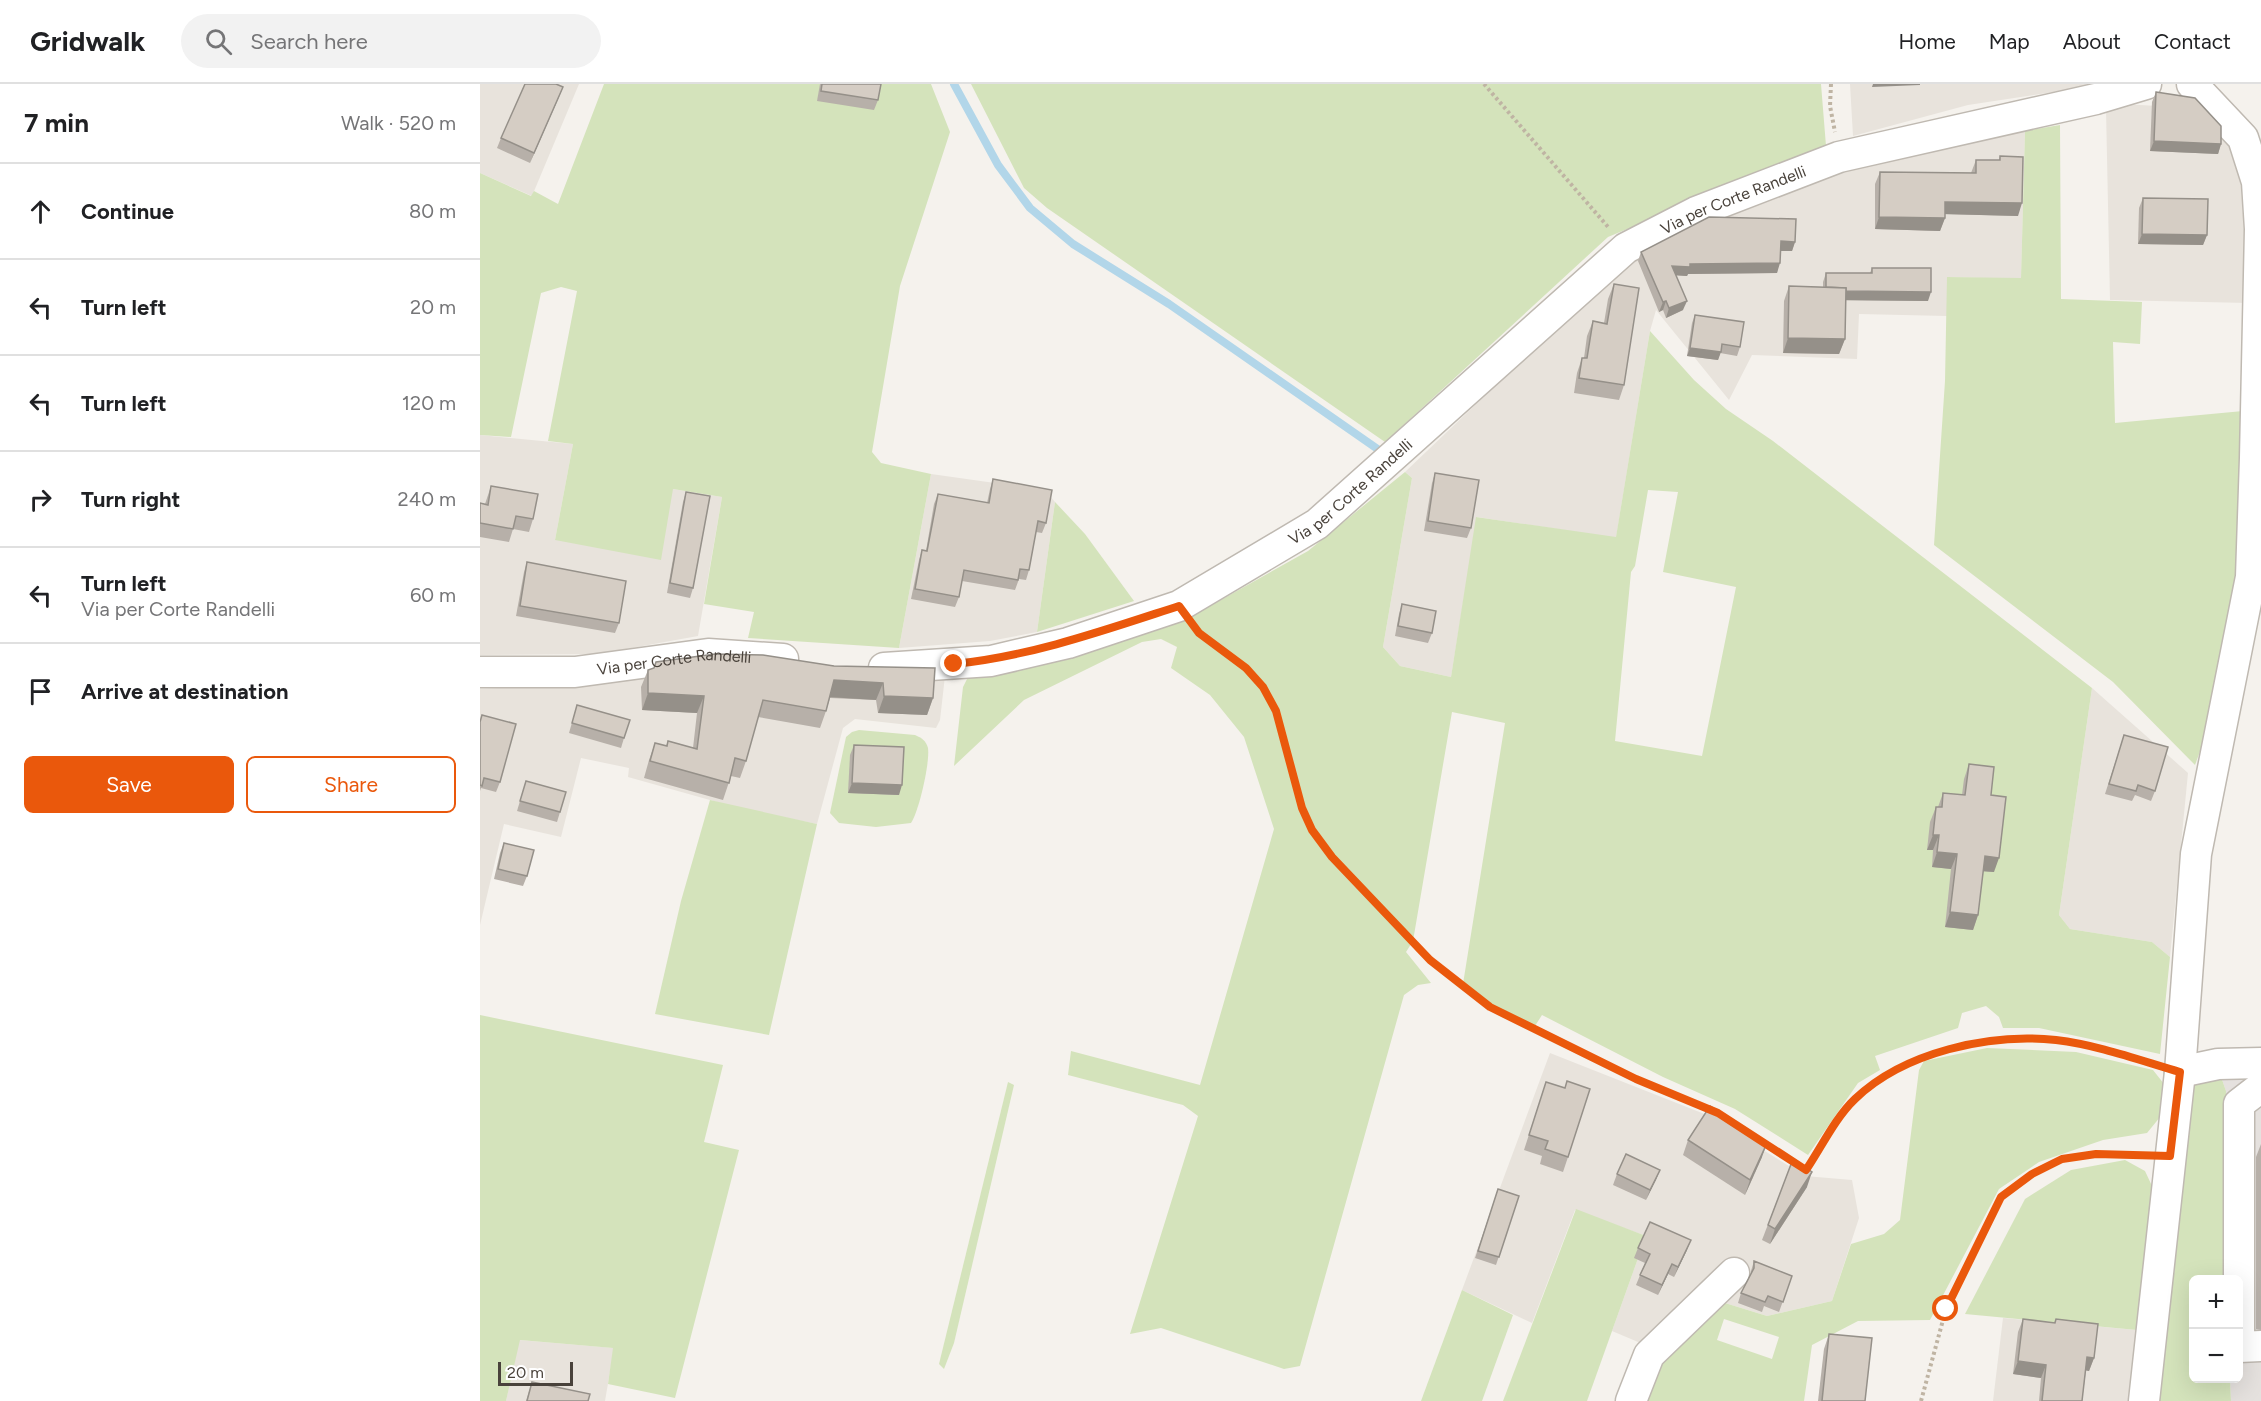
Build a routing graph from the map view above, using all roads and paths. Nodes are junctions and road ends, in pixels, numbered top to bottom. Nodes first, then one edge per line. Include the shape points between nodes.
1 (1484, 84) edge
2 (1831, 84) edge
3 (2146, 84) edge
4 (2192, 84) edge
5 (1839, 157) junction
6 (1626, 248) junction
7 (1179, 606) junction
8 (805, 663) edge
9 (862, 668) edge
10 (480, 672) edge
11 (2180, 1072) junction
12 (2259, 1073) edge
13 (1718, 1113) edge
14 (1760, 1139) edge
15 (2170, 1156) junction
16 (1734, 1273) dead end
17 (2261, 1346) edge
18 (1631, 1401) edge
19 (1921, 1401) edge
20 (2144, 1401) edge

1 - 6 path
2 - 5 path via 1830,106
3 - 5 street, Via per Corte Randelli via 2096,99
4 - 11 street via 2243,138 2258,182 2260,229 2251,576 2196,854
5 - 6 street, Via per Corte Randelli via 1696,212
6 - 7 street, Via per Corte Randelli via 1317,524
7 - 9 street, Via per Corte Randelli via 1068,643 992,661 920,668
7 - 13 path via 1199,633 1246,668 1263,687 1276,711 1302,808 1312,830 1332,857 1430,960 1490,1007 1636,1079
8 - 10 street, Via per Corte Randelli via 758,655 708,654 575,672
11 - 12 street via 2218,1064
11 - 14 path via 2055,1040 1968,1045 1932,1052 1878,1078 1852,1101 1806,1170
11 - 15 street
12 - 17 street via 2239,1104 2239,1347
15 - 19 path via 2096,1154 2062,1159 2032,1174 2001,1197 1946,1309
15 - 20 street
16 - 18 street via 1649,1355

